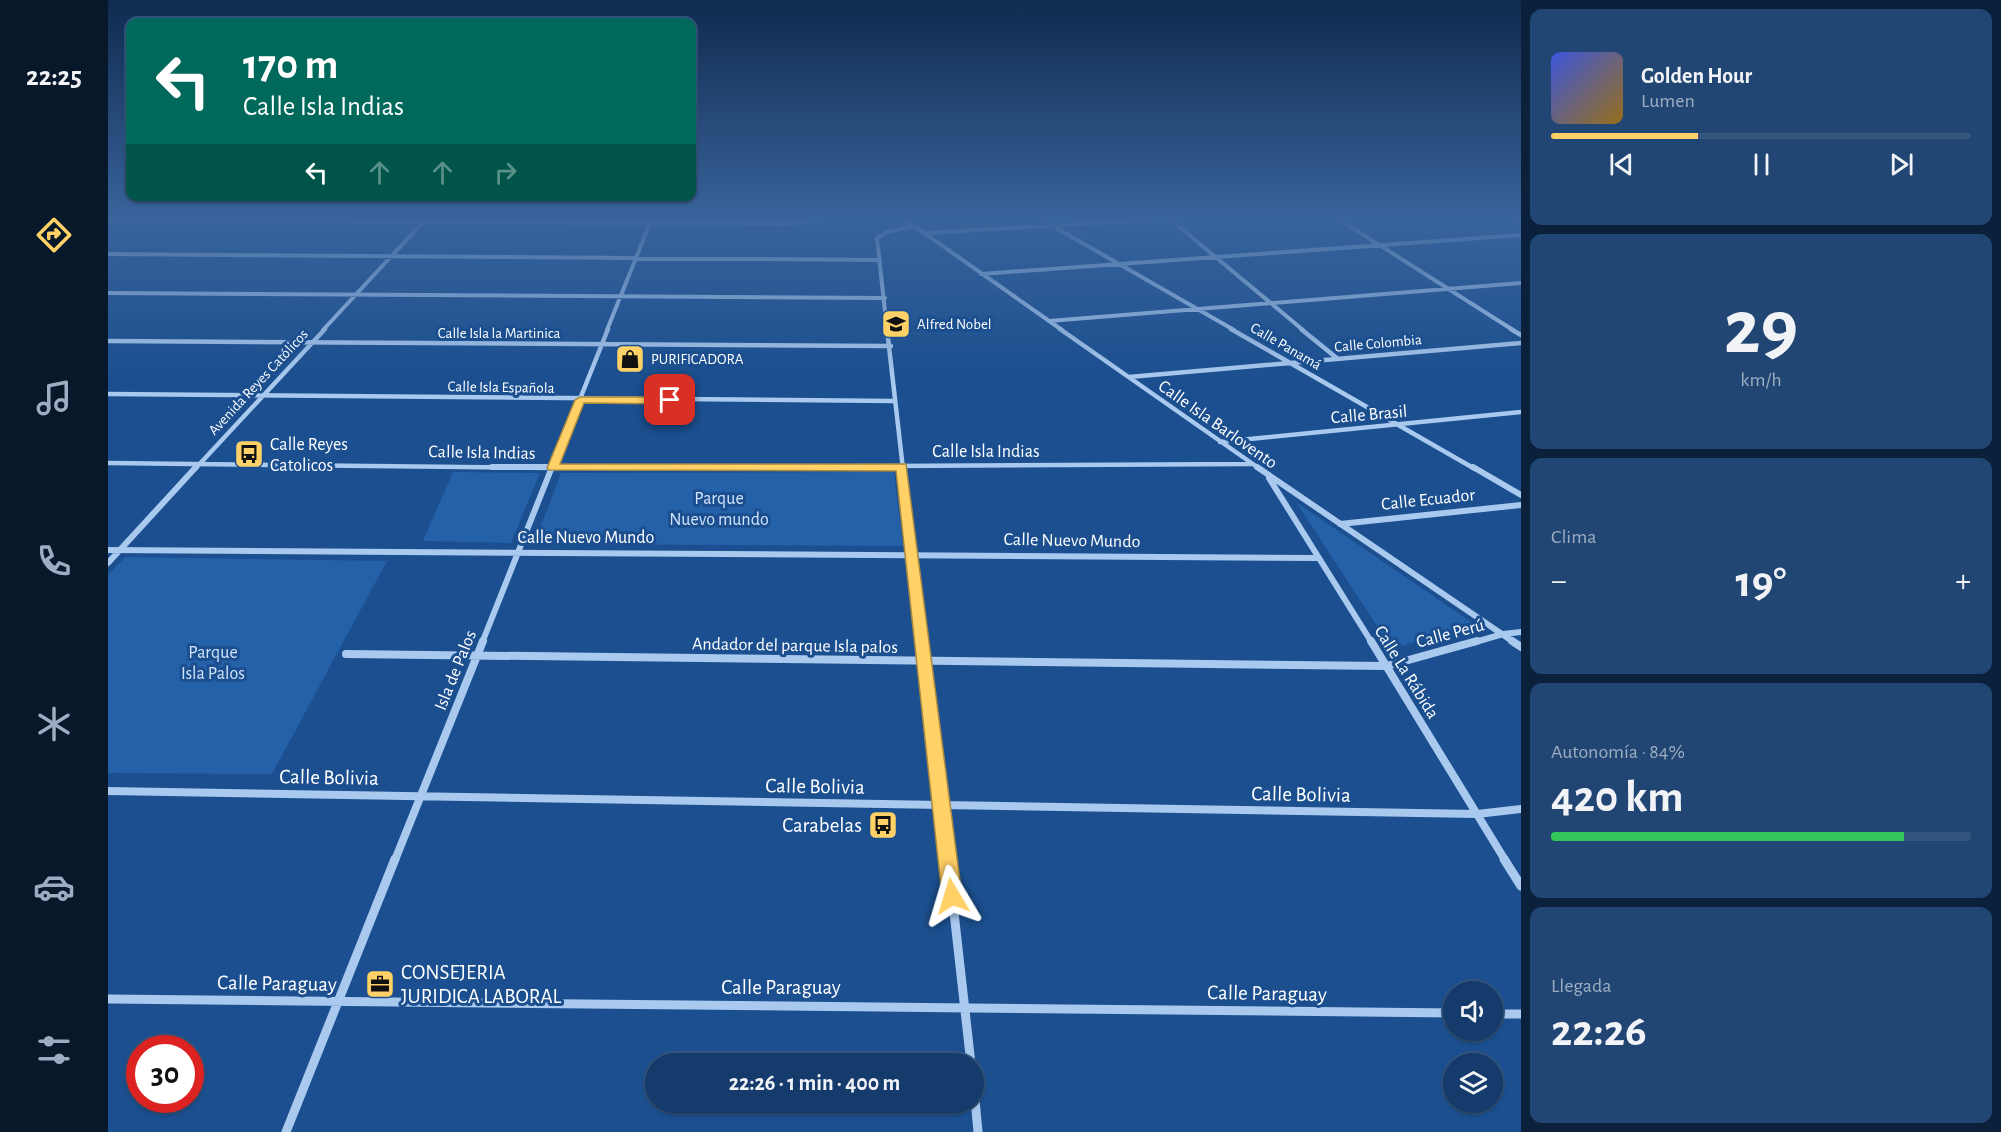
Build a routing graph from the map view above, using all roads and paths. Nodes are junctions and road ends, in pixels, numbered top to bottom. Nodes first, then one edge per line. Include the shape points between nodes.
1 (378, 271) edge
2 (632, 271) edge
3 (881, 271) edge
4 (977, 271) edge
5 (1030, 271) edge
6 (1130, 271) edge
7 (1233, 271) edge
8 (1420, 271) edge
9 (981, 274) junction
10 (1521, 283) edge
11 (1449, 289) junction
12 (108, 293) edge
13 (355, 295) junction
14 (622, 296) junction
15 (885, 298) junction
16 (1271, 303) junction
17 (1197, 309) junction
18 (1049, 321) junction
19 (1521, 335) edge
20 (108, 341) edge
21 (1521, 343) edge
22 (310, 344) junction
23 (602, 345) junction
24 (891, 346) junction
25 (1338, 359) junction
26 (1290, 363) junction
27 (1129, 377) junction
28 (108, 394) edge
29 (262, 395) junction
30 (580, 400) junction
31 (894, 401) junction
32 (1521, 412) edge
33 (1398, 425) junction
34 (1220, 442) junction
35 (108, 463) edge
36 (199, 464) junction
37 (1252, 464) junction
38 (902, 467) junction
39 (553, 468) junction
40 (1266, 474) junction
41 (1521, 495) edge
42 (1521, 505) edge
43 (1339, 524) junction
44 (108, 550) edge
45 (120, 550) junction
46 (519, 552) junction
47 (914, 554) junction
48 (1317, 558) junction
49 (108, 563) edge
50 (1521, 632) edge
51 (1503, 634) junction
52 (1521, 647) edge
53 (346, 654) dead end
54 (477, 656) junction
55 (924, 662) junction
56 (1387, 666) junction
57 (108, 791) edge
58 (420, 796) junction
59 (942, 807) junction
60 (1521, 809) edge
61 (1477, 814) junction
62 (1521, 886) edge
63 (108, 999) edge
64 (338, 1002) junction
65 (965, 1006) junction
66 (1443, 1013) edge
67 (1503, 1014) edge
68 (1521, 1014) edge
69 (970, 1053) edge
70 (976, 1113) edge
71 (286, 1132) edge
72 (978, 1132) edge

1 - 13 street, Avenida Reyes Católicos
2 - 14 street, Isla de Palos
3 - 15 street
4 - 9 street, Calle Isla Barlovento
5 - 9 street
6 - 17 street, Calle Panamá
7 - 16 street
8 - 11 street
9 - 18 street, Calle Isla Barlovento
10 - 11 street
11 - 16 street
11 - 19 street
12 - 13 street
13 - 14 street
13 - 22 street, Avenida Reyes Católicos
14 - 15 street
14 - 23 street, Isla de Palos
15 - 24 street
16 - 17 street
16 - 25 street
17 - 18 street
17 - 26 street, Calle Panamá
18 - 27 street, Calle Isla Barlovento
20 - 22 street, Calle Isla la Martinica
21 - 25 street, Calle Colombia
22 - 23 street, Calle Isla la Martinica
22 - 29 street, Avenida Reyes Católicos
23 - 24 street, Calle Isla la Martinica
23 - 30 street, Isla de Palos
24 - 31 street
25 - 26 street, Calle Colombia
26 - 27 street, Calle Colombia
26 - 33 street, Calle Panamá
27 - 34 street, Calle Isla Barlovento
28 - 29 street, Calle Isla Española
29 - 30 street, Calle Isla Española
29 - 36 street, Avenida Reyes Católicos
30 - 31 street, Calle Isla Española
30 - 39 street, Isla de Palos
31 - 38 street
32 - 33 street, Calle Brasil
33 - 34 street, Calle Brasil
33 - 41 street, Calle Panamá
34 - 37 street, Calle Isla Barlovento
35 - 36 street, Calle Isla Indias
36 - 39 street, Calle Isla Indias
36 - 45 street, Avenida Reyes Católicos
37 - 38 street, Calle Isla Indias
37 - 40 street, Calle Isla Barlovento
38 - 39 street, Calle Isla Indias
38 - 47 street
39 - 46 street, Isla de Palos
40 - 43 street, Calle Isla Barlovento
40 - 48 street, Calle La Rábida
42 - 43 street, Calle Ecuador
43 - 51 street, Calle Isla Barlovento
44 - 45 street, Calle Nuevo Mundo
45 - 46 street, Calle Nuevo Mundo
45 - 49 street, Avenida Reyes Católicos
46 - 47 street, Calle Nuevo Mundo
46 - 54 street, Isla de Palos
47 - 48 street, Calle Nuevo Mundo
47 - 55 street
48 - 56 street, Calle La Rábida
50 - 51 street, Calle Perú
51 - 52 street, Calle Isla Barlovento
51 - 56 street, Calle Perú
53 - 54 street, Andador del parque Isla palos
54 - 55 street, Andador del parque Isla palos
54 - 58 street, Isla de Palos
55 - 56 street, Andador del parque Isla palos
55 - 59 street
56 - 61 street, Calle La Rábida
57 - 58 street, Calle Bolivia
58 - 59 street, Calle Bolivia
58 - 64 street, Isla de Palos
59 - 61 street, Calle Bolivia
59 - 65 street
60 - 61 street, Calle Bolivia
61 - 62 street, Calle La Rábida
63 - 64 street, Calle Paraguay
64 - 65 street, Calle Paraguay
64 - 71 street, Isla de Palos
65 - 66 street, Calle Paraguay
65 - 69 street
67 - 68 street
70 - 72 street

